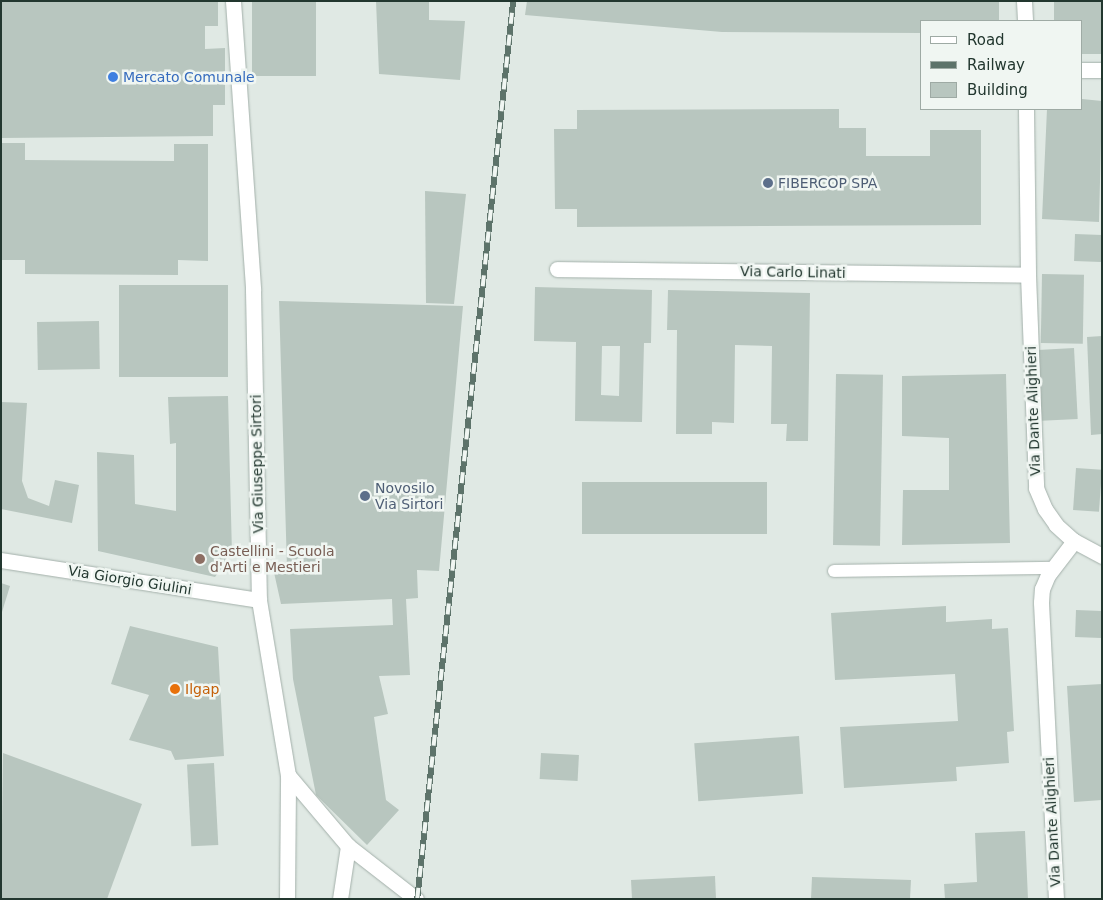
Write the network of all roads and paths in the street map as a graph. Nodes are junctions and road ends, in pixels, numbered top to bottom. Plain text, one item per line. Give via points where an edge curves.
1 (232, 1) edge
2 (1024, 1) edge
3 (1025, 20) edge
4 (1083, 70) edge
5 (1102, 70) edge
6 (1026, 110) edge
7 (558, 269) dead end
8 (1028, 275) junction
9 (1074, 541) junction
10 (1102, 556) edge
11 (1, 560) edge
12 (1053, 568) junction
13 (834, 571) dead end
14 (259, 600) junction
15 (288, 774) junction
16 (348, 846) junction
17 (287, 899) edge
18 (340, 899) edge
19 (416, 899) edge
20 (1056, 899) edge

1 - 14 street, Via Giuseppe Sirtori via 254,290
2 - 3 street
4 - 5 street
6 - 8 street, Via Dante Alighieri
7 - 8 street, Via Carlo Linati
8 - 9 street, Via Dante Alighieri via 1036,488 1045,510
9 - 10 street
9 - 12 street, Via Dante Alighieri
11 - 14 street, Via Giorgio Giulini
12 - 13 lane
12 - 20 street, Via Dante Alighieri via 1042,589 1041,602
14 - 15 street, Via Giuseppe Sirtori
15 - 16 street
15 - 17 street, Via Giuseppe Sirtori
16 - 18 street
16 - 19 street

